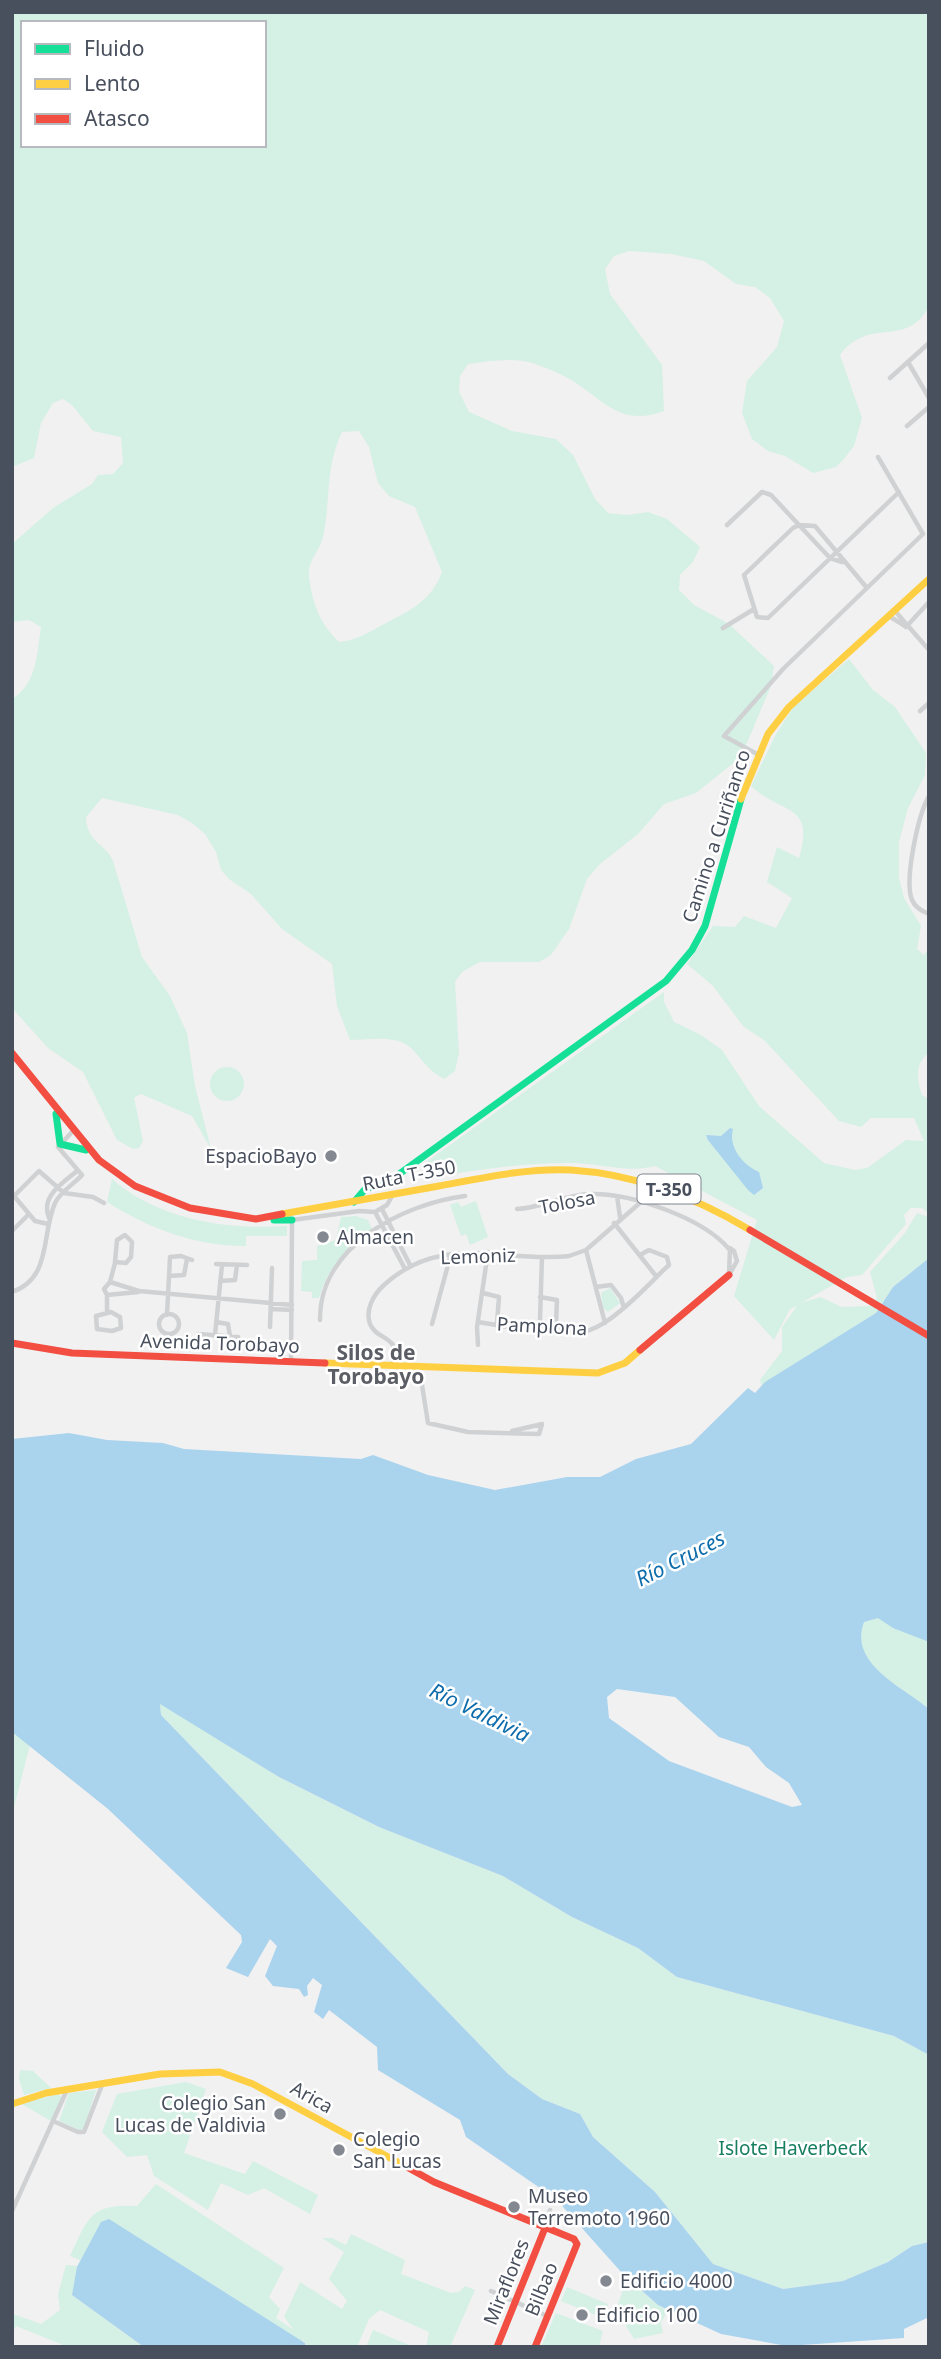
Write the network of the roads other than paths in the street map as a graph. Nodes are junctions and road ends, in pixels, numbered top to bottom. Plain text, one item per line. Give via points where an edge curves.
1 (929, 343) edge
2 (908, 362) junction
3 (890, 378) dead end
4 (929, 398) edge
5 (929, 407) edge
6 (907, 426) dead end
7 (878, 457) dead end
8 (899, 492) junction
9 (727, 525) dead end
10 (799, 526) junction
11 (838, 551) junction
12 (830, 558) junction
13 (842, 562) junction
14 (929, 579) edge
15 (867, 588) junction
16 (929, 603) edge
17 (754, 609) junction
18 (892, 614) junction
19 (906, 626) junction
20 (723, 628) dead end
21 (929, 650) edge
22 (929, 703) edge
23 (920, 711) dead end
24 (757, 754) junction
25 (929, 796) edge
26 (927, 805) edge
27 (929, 914) edge
28 (12, 1053) edge
29 (54, 1107) junction
30 (73, 1131) junction
31 (60, 1144) junction
32 (91, 1152) junction
33 (78, 1171) junction
34 (384, 1185) junction
35 (57, 1188) junction
36 (64, 1193) junction
37 (392, 1196) junction
38 (465, 1196) dead end
39 (617, 1196) junction
40 (354, 1202) junction
41 (641, 1202) junction
42 (104, 1203) dead end
43 (382, 1209) junction
44 (517, 1209) dead end
45 (359, 1211) junction
46 (375, 1212) junction
47 (29, 1214) junction
48 (620, 1218) junction
49 (256, 1219) junction
50 (292, 1220) junction
51 (49, 1221) junction
52 (388, 1222) junction
53 (614, 1223) junction
54 (380, 1227) junction
55 (12, 1231) edge
56 (586, 1250) junction
57 (488, 1252) junction
58 (452, 1254) junction
59 (640, 1255) junction
60 (542, 1256) junction
61 (115, 1262) junction
62 (215, 1264) dead end
63 (222, 1265) junction
64 (237, 1265) junction
65 (247, 1265) dead end
66 (411, 1265) junction
67 (272, 1268) dead end
68 (405, 1269) junction
69 (730, 1275) joint
70 (169, 1276) junction
71 (656, 1276) junction
72 (220, 1281) junction
73 (110, 1282) junction
74 (596, 1287) junction
75 (12, 1292) edge
76 (139, 1292) junction
77 (483, 1293) junction
78 (107, 1295) junction
79 (168, 1295) junction
80 (540, 1297) junction
81 (218, 1300) junction
82 (271, 1307) junction
83 (292, 1308) junction
84 (624, 1308) junction
85 (107, 1313) junction
86 (167, 1315) junction
87 (320, 1320) dead end
88 (216, 1322) junction
89 (478, 1322) junction
90 (497, 1323) junction
91 (605, 1323) junction
92 (432, 1324) dead end
93 (556, 1324) junction
94 (543, 1326) junction
95 (270, 1327) dead end
96 (198, 1334) dead end
97 (215, 1335) junction
98 (230, 1336) junction
99 (929, 1336) edge
100 (238, 1337) dead end
101 (12, 1343) edge
102 (478, 1345) dead end
103 (291, 1362) junction
104 (393, 1365) junction
105 (419, 1366) junction
106 (512, 1431) junction
107 (102, 2085) junction
108 (67, 2090) junction
109 (12, 2104) edge
110 (53, 2121) junction
111 (550, 2210) dead end
112 (12, 2211) edge
113 (545, 2228) junction
114 (577, 2244) joint
115 (491, 2291) dead end
116 (515, 2303) junction
117 (547, 2316) junction
118 (496, 2347) edge
119 (535, 2347) edge

1 - 2 street
2 - 3 street
2 - 4 street
5 - 6 street
7 - 8 street
8 - 11 street
8 - 15 street via 923,534
9 - 10 street via 762,492 771,495
10 - 11 street via 815,526
10 - 12 street
10 - 17 street via 744,575
11 - 12 street
11 - 13 street
12 - 13 street
12 - 17 street via 768,618 757,617
13 - 15 street
14 - 18 main road, Camino a Curiñanco
15 - 24 street via 783,669 724,736
16 - 19 street
17 - 20 street
18 - 19 street
18 - 19 street via 896,623
18 - 24 main road, Camino a Curiñanco via 789,707
19 - 21 street
22 - 23 street
24 - 34 main road, Camino a Curiñanco via 705,926 666,981
25 - 26 street
26 - 27 street via 913,856 911,895 917,907
28 - 29 main road, Ruta T-350 / T-350
29 - 30 main road, Ruta T-350 / T-350
29 - 31 main road
30 - 31 street
30 - 32 main road, Ruta T-350 / T-350
31 - 32 main road
31 - 33 street via 59,1150
32 - 49 main road, Ruta T-350 / T-350 via 125,1180 167,1200
33 - 35 street
33 - 36 street via 82,1175
34 - 37 main road
34 - 40 main road, Camino a Curiñanco via 366,1188
35 - 36 street
35 - 47 street via 39,1171 16,1192 15,1199
35 - 51 street via 47,1205
36 - 42 street
36 - 51 street
37 - 40 main road, Ruta T-350 / T-350
37 - 43 street
37 - 99 main road, Ruta T-350 / T-350 via 528,1171 584,1171 628,1178 712,1207
38 - 52 street via 429,1204
39 - 41 street, Tolosa
39 - 44 street, Tolosa via 581,1195
39 - 48 street
40 - 45 street
40 - 49 main road, Ruta T-350 / T-350
41 - 48 street
41 - 69 street, Tolosa via 714,1234 729,1248
43 - 46 street
43 - 52 street
45 - 46 street
45 - 50 street
46 - 54 street
47 - 51 street via 35,1221
47 - 55 street
48 - 53 street
49 - 50 main road
50 - 83 street
51 - 75 street via 37,1274
52 - 54 street
52 - 66 street
53 - 56 street
53 - 59 street
54 - 68 street
54 - 87 street via 331,1272
56 - 60 street, Lemoniz via 569,1256
56 - 74 street
57 - 58 street, Lemoniz
57 - 60 street, Lemoniz
57 - 77 street
58 - 66 street, Lemoniz
58 - 92 street
59 - 71 street
59 - 71 street via 648,1250 667,1257 669,1265
60 - 80 street
61 - 61 street via 130,1259 129,1237 117,1240
61 - 73 street
62 - 63 street
63 - 64 street
63 - 72 street
64 - 65 street
64 - 72 street via 235,1280
66 - 68 street, Lemoniz
67 - 82 street
68 - 104 street, Lemoniz via 378,1291 369,1312 374,1330 392,1343
69 - 105 main road, Avenida Torobayo via 625,1363 608,1371
70 - 70 street via 184,1275 190,1259 170,1257
70 - 79 street
71 - 84 street, Pamplona
72 - 81 street
73 - 76 street
73 - 78 street via 104,1287
74 - 84 street via 611,1285
74 - 91 street
76 - 78 street
76 - 79 street
77 - 89 street
77 - 90 street via 499,1297
78 - 85 street
79 - 81 street
79 - 86 street
80 - 93 street via 557,1300
80 - 94 street
81 - 82 street
81 - 88 street
82 - 83 street
82 - 95 street
83 - 103 street
84 - 91 street, Pamplona
85 - 85 street via 120,1317 121,1328 97,1329 96,1316
86 - 86 street via 158,1320 159,1329 176,1332 179,1322
88 - 97 street
88 - 98 street via 229,1324
89 - 90 street, Pamplona
89 - 102 street
90 - 94 street, Pamplona
91 - 93 street, Pamplona via 578,1332
93 - 94 street, Pamplona
96 - 97 street
97 - 98 street
98 - 100 street
101 - 103 main road, Avenida Torobayo via 72,1353
103 - 104 main road, Avenida Torobayo
104 - 105 main road, Avenida Torobayo
105 - 106 street via 428,1423 468,1432
106 - 106 street via 540,1434 542,1424 539,1422
107 - 108 main road, Arica
107 - 110 street via 84,2132
107 - 113 main road, Arica via 160,2074 220,2072 434,2182
108 - 109 main road, Arica
108 - 110 street
110 - 112 street
111 - 113 street
113 - 114 main road, Arica
113 - 116 main road, Miraflores
114 - 117 main road, Bilbao
115 - 116 street
116 - 117 street
116 - 118 main road, Miraflores
117 - 119 main road, Bilbao

